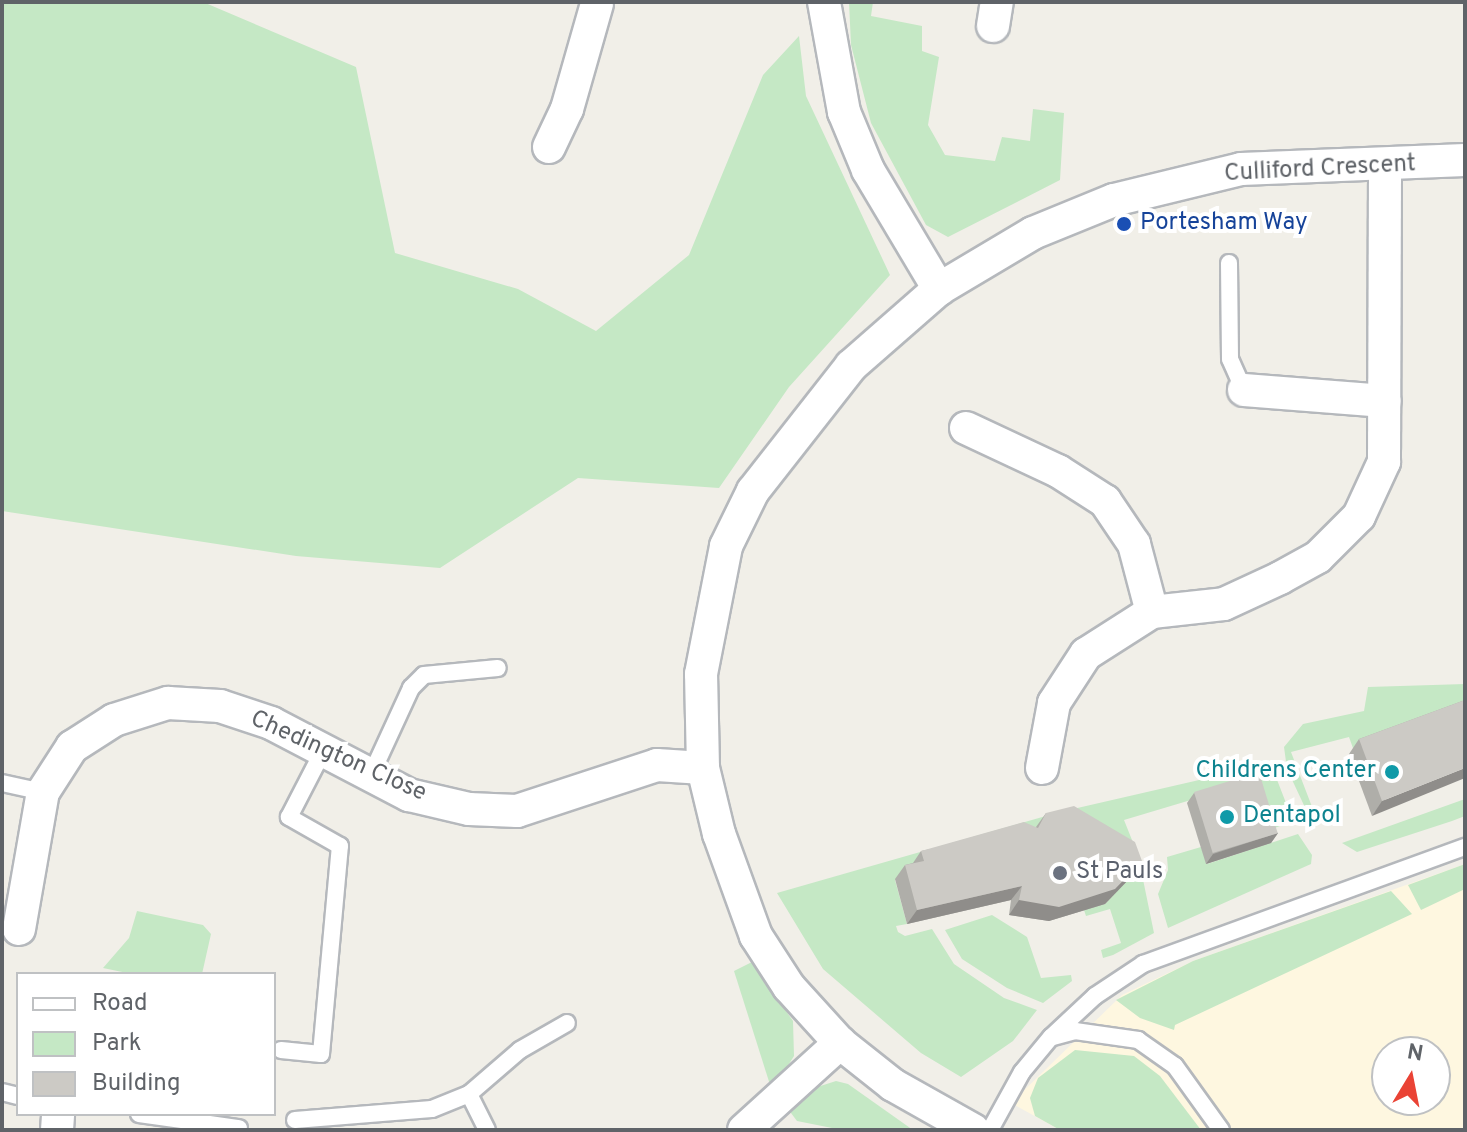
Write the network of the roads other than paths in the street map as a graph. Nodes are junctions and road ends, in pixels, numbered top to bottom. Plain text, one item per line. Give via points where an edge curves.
1 (824, 2) edge
2 (602, 3) edge
3 (549, 147) dead end
4 (1465, 160) edge
5 (1385, 166) junction
6 (1229, 263) dead end
7 (939, 289) junction
8 (1244, 390) joint
9 (1385, 401) junction
10 (966, 428) dead end
11 (1152, 612) junction
12 (498, 668) dead end
13 (323, 751) junction
14 (703, 768) junction
15 (1042, 768) dead end
16 (371, 775) junction
17 (2, 783) edge
18 (43, 792) junction
19 (1465, 847) edge
20 (19, 929) dead end
21 (567, 1023) dead end
22 (1051, 1037) junction
23 (840, 1043) junction
24 (281, 1050) dead end
25 (469, 1094) junction
26 (153, 1116) edge
27 (295, 1120) dead end
28 (239, 1128) dead end
29 (487, 1130) edge
30 (744, 1130) edge
31 (973, 1130) edge
32 (990, 1130) edge
33 (1221, 1130) edge

1 - 7 street via 844,112 868,170
2 - 3 street
4 - 5 street, Culliford Crescent
5 - 7 street, Culliford Crescent via 1241,169 1114,200 1033,233
5 - 9 street
6 - 8 lane via 1230,359
7 - 14 street, Culliford Crescent via 851,366 804,421 746,504 726,546 703,659
8 - 9 street
9 - 11 street via 1384,462 1359,516 1318,557 1224,604
10 - 11 street via 1058,471 1105,501 1134,544
11 - 15 street via 1086,654 1054,703
12 - 16 lane via 424,675 411,688
13 - 16 street, Chedington Close
13 - 18 street, Chedington Close via 271,723 220,706 168,703 114,720 72,747
13 - 24 lane via 289,817 340,846 321,1054
14 - 16 street, Chedington Close via 657,765 517,811 469,809 409,795
14 - 23 street, Culliford Crescent via 719,834 756,936 789,987
17 - 18 lane
18 - 20 street, Chedington Close
19 - 22 lane via 1174,949 1105,989
21 - 25 lane via 520,1050
22 - 32 lane via 1022,1072
22 - 33 lane via 1075,1031 1138,1040 1175,1066
23 - 30 street
23 - 31 street, Culliford Crescent via 893,1085
25 - 27 lane via 432,1109
25 - 29 lane
26 - 28 lane

